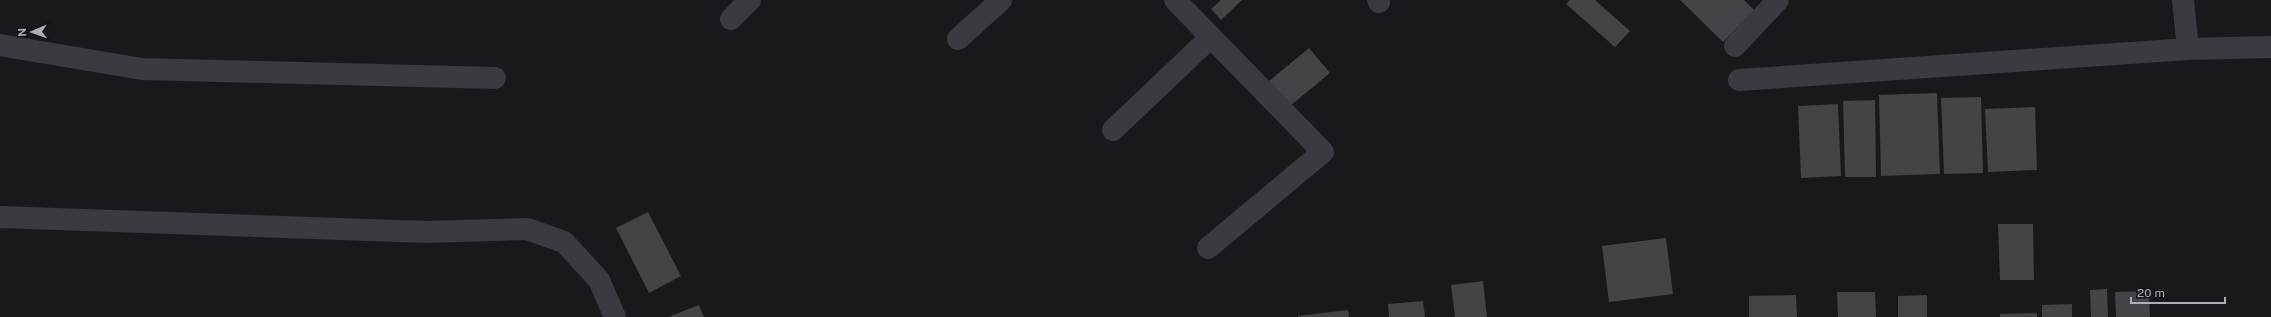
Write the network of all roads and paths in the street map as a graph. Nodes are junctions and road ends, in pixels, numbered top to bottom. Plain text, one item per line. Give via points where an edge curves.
1 (750, 0) edge
2 (1001, 0) edge
3 (1175, 0) edge
4 (1778, 0) edge
5 (2183, 0) edge
6 (731, 19) dead end
7 (1211, 37) junction
8 (958, 39) dead end
9 (0, 45) edge
10 (1735, 46) dead end
11 (2271, 47) edge
12 (2188, 49) junction
13 (495, 78) dead end
14 (1739, 80) dead end
15 (1113, 130) dead end
16 (0, 217) edge
17 (1208, 248) dead end
18 (615, 317) edge

1 - 6 street
2 - 8 street
3 - 7 street
4 - 10 street
5 - 12 street
7 - 15 street
7 - 17 street via 1323,152
9 - 13 street via 142,69
11 - 12 street
12 - 14 street
16 - 18 street via 427,232 527,229 564,242 599,280

